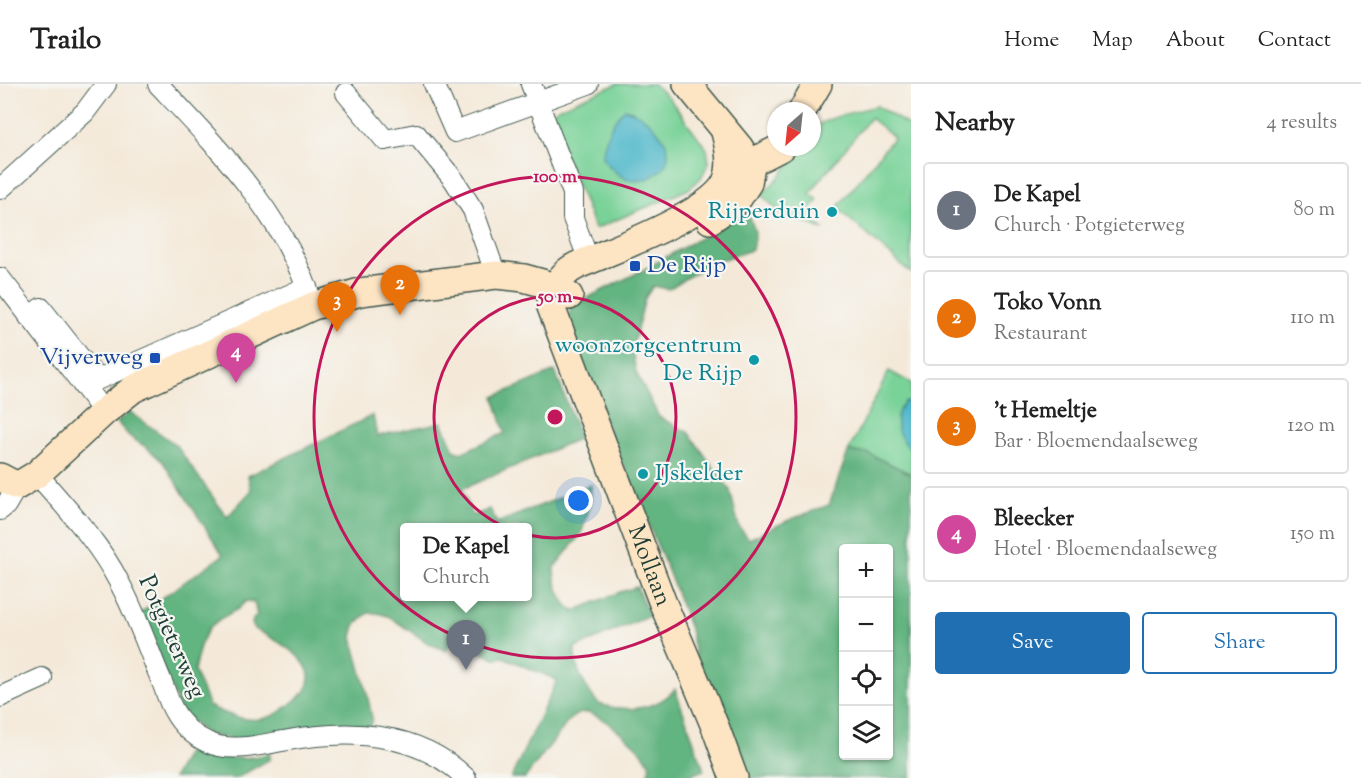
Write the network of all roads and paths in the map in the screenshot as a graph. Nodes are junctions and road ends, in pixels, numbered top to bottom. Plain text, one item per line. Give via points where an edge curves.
1 (106, 84) edge
2 (158, 84) edge
3 (434, 84) edge
4 (588, 84) edge
5 (687, 84) edge
6 (818, 84) edge
7 (534, 92) edge
8 (346, 93) dead end
9 (807, 102) edge
10 (767, 155) edge
11 (739, 169) junction
12 (0, 189) edge
13 (589, 261) junction
14 (496, 275) junction
15 (0, 278) edge
16 (562, 293) junction
17 (310, 296) junction
18 (90, 382) junction
19 (104, 412) junction
20 (18, 479) edge
21 (0, 510) edge
22 (42, 678) dead end
23 (0, 697) edge
24 (466, 778) edge
25 (734, 778) edge

1 - 12 street via 86,112
2 - 17 street via 228,160 262,204 290,248
3 - 7 street via 455,132
4 - 7 street
5 - 11 street via 725,132 730,158
6 - 9 street
7 - 13 street via 573,193 573,218
8 - 14 street via 385,140 416,134 473,210
10 - 11 street
11 - 13 street via 711,200
11 - 16 street via 749,177 744,190 719,215 586,280 573,292
13 - 16 street via 570,269
14 - 16 street via 524,278
14 - 17 street
15 - 18 street via 29,317 41,308
16 - 25 street, Mollaan via 551,307 662,601
17 - 18 street
17 - 19 street via 133,389
18 - 19 street
19 - 20 street
20 - 21 street
20 - 24 street, Potgieterweg via 86,529 119,581 174,711 190,732 207,743 225,747 318,734 378,735 422,748
22 - 23 street

